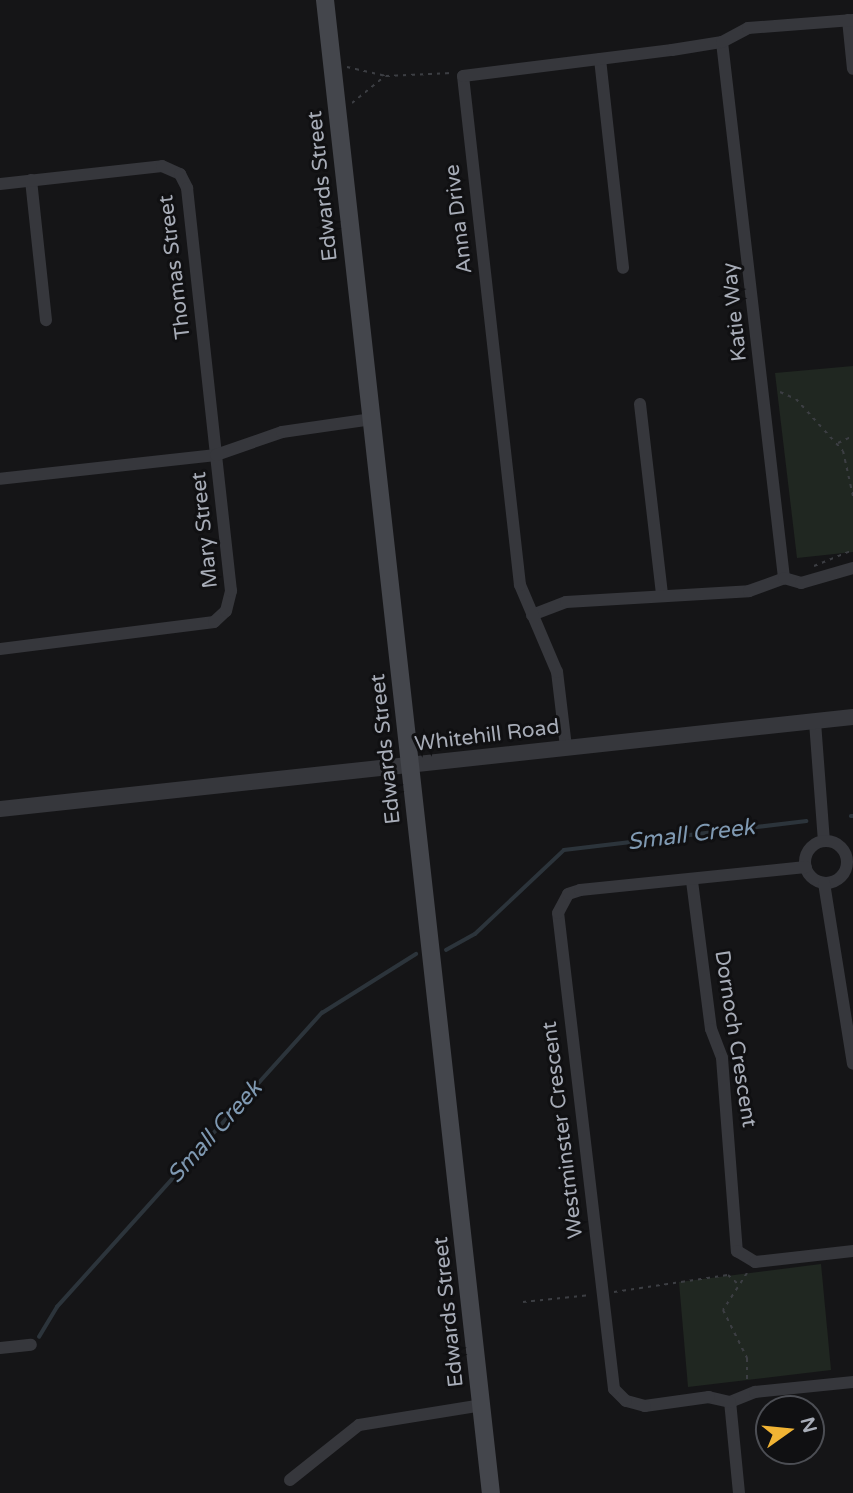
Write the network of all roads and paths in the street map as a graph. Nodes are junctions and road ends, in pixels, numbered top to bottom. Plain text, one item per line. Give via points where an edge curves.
1 (325, 0) edge
2 (850, 20) edge
3 (722, 42) junction
4 (600, 59) junction
5 (332, 62) junction
6 (853, 69) edge
7 (386, 76) junction
8 (463, 76) junction
9 (337, 109) junction
10 (31, 180) junction
11 (0, 184) edge
12 (623, 268) dead end
13 (46, 320) dead end
14 (780, 392) dead end
15 (640, 404) dead end
16 (372, 419) junction
17 (853, 436) edge
18 (837, 444) junction
19 (216, 455) junction
20 (0, 479) edge
21 (853, 496) edge
22 (853, 550) edge
23 (853, 568) edge
24 (784, 578) junction
25 (816, 580) junction
26 (663, 594) junction
27 (532, 615) junction
28 (0, 649) edge
29 (853, 718) edge
30 (815, 722) junction
31 (566, 747) junction
32 (411, 766) junction
33 (0, 809) edge
34 (824, 841) junction
35 (850, 859) edge
36 (806, 867) junction
37 (692, 881) junction
38 (824, 883) junction
39 (853, 1064) edge
40 (853, 1251) edge
41 (747, 1272) dead end
42 (738, 1284) junction
43 (672, 1285) dead end
44 (31, 1345) dead end
45 (0, 1348) edge
46 (853, 1382) edge
47 (747, 1388) dead end
48 (730, 1402) junction
49 (482, 1405) junction
50 (290, 1480) dead end
51 (491, 1493) edge
52 (739, 1493) edge

1 - 5 main road, Edwards Street
2 - 3 street via 748,28
2 - 6 street
3 - 4 street
3 - 24 street, Katie Way
4 - 8 street
4 - 12 street
5 - 7 path
5 - 9 main road, Edwards Street
7 - 8 path via 441,70
7 - 9 path
8 - 27 street, Anna Drive via 520,585
9 - 16 main road, Edwards Street
10 - 11 street, Thomas Street
10 - 13 street
10 - 19 street, Thomas Street via 162,166 184,179
14 - 18 path via 796,399
15 - 26 street
16 - 19 street, Mary Street via 282,432
16 - 32 main road, Edwards Street
17 - 18 path
18 - 21 path
19 - 20 street
19 - 28 street, Mary Street via 231,591 221,618
22 - 25 path via 817,561
23 - 25 street
24 - 25 street
24 - 26 street via 749,591
26 - 27 street via 566,602
27 - 31 street, Anna Drive via 557,672
29 - 30 street, Whitehill Road
30 - 31 street, Whitehill Road
30 - 34 street
31 - 32 street, Whitehill Road
32 - 33 street, Whitehill Road
32 - 49 main road, Edwards Street
34 - 35 street via 840,847
34 - 36 street via 807,853
35 - 38 street via 841,876
36 - 37 street, Westminster Crescent
36 - 38 street
37 - 40 street, Dornoch Crescent via 711,1029 722,1058 737,1251 755,1262
37 - 48 street, Westminster Crescent via 580,890 561,903 559,929 614,1389 626,1401 645,1406 709,1397
38 - 39 street
41 - 42 path
42 - 43 path via 728,1275
42 - 47 path via 723,1310 747,1358
44 - 45 street
46 - 48 street via 755,1392
48 - 52 street
49 - 50 street via 359,1425
49 - 51 main road, Edwards Street

